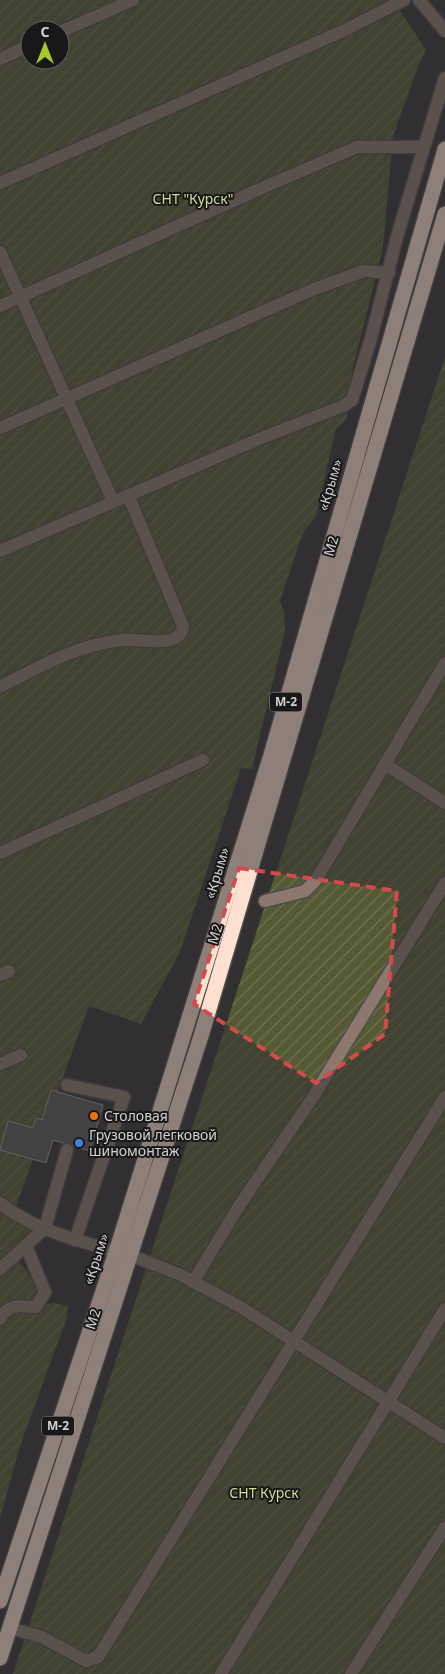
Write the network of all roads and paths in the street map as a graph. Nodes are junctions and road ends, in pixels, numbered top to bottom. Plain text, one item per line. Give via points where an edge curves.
1 (133, 0) edge
2 (404, 0) edge
3 (419, 0) edge
4 (70, 28) edge
5 (445, 31) edge
6 (20, 50) edge
7 (0, 59) edge
8 (445, 78) edge
9 (424, 147) junction
10 (445, 149) edge
11 (0, 183) edge
12 (445, 214) edge
13 (0, 252) edge
14 (389, 273) junction
15 (22, 296) junction
16 (0, 306) edge
17 (66, 398) junction
18 (0, 428) edge
19 (128, 495) junction
20 (113, 501) junction
21 (0, 551) edge
22 (445, 663) edge
23 (0, 687) edge
24 (203, 760) dead end
25 (385, 764) junction
26 (445, 804) edge
27 (0, 853) edge
28 (445, 883) edge
29 (264, 901) dead end
30 (20, 1055) dead end
31 (0, 1064) edge
32 (67, 1085) dead end
33 (445, 1097) edge
34 (67, 1150) dead end
35 (0, 1203) edge
36 (6, 1215) edge
37 (44, 1228) junction
38 (75, 1240) junction
39 (26, 1246) junction
40 (123, 1254) junction
41 (0, 1269) edge
42 (193, 1282) junction
43 (445, 1310) edge
44 (0, 1319) edge
45 (293, 1341) junction
46 (389, 1401) junction
47 (445, 1438) edge
48 (445, 1527) edge
49 (0, 1601) edge
50 (10, 1628) junction
51 (0, 1658) edge
52 (221, 1674) edge
53 (351, 1674) edge

1 - 4 street
2 - 11 street via 345,30
3 - 5 street
6 - 7 street
8 - 9 street
9 - 14 street
9 - 15 street via 357,148
10 - 40 highway, «Крым» / М-2
12 - 40 highway, М2 via 201,1036
13 - 15 street
14 - 17 street via 364,271 314,289
14 - 19 street via 352,400
15 - 16 street
15 - 17 street
17 - 18 street
17 - 20 street
19 - 20 street
19 - 23 street via 183,626 182,633 170,640 128,639 72,651
20 - 21 street
22 - 25 street
24 - 27 street
25 - 26 street
25 - 29 street via 316,880 305,891
28 - 42 street via 319,1089 239,1206
30 - 31 street
32 - 38 street via 124,1097
33 - 45 street
34 - 37 street
35 - 36 street
36 - 37 street
37 - 38 street
37 - 39 street
38 - 40 street
39 - 41 street
39 - 44 street via 44,1292 36,1307 12,1306 3,1312
40 - 42 street
40 - 49 highway, «Крым» / М-2
40 - 50 highway, М2
42 - 45 street via 242,1308
43 - 46 street
45 - 46 street
45 - 50 street via 98,1657 86,1661 42,1638
46 - 47 street
46 - 52 street
48 - 53 street
50 - 51 highway, М2

